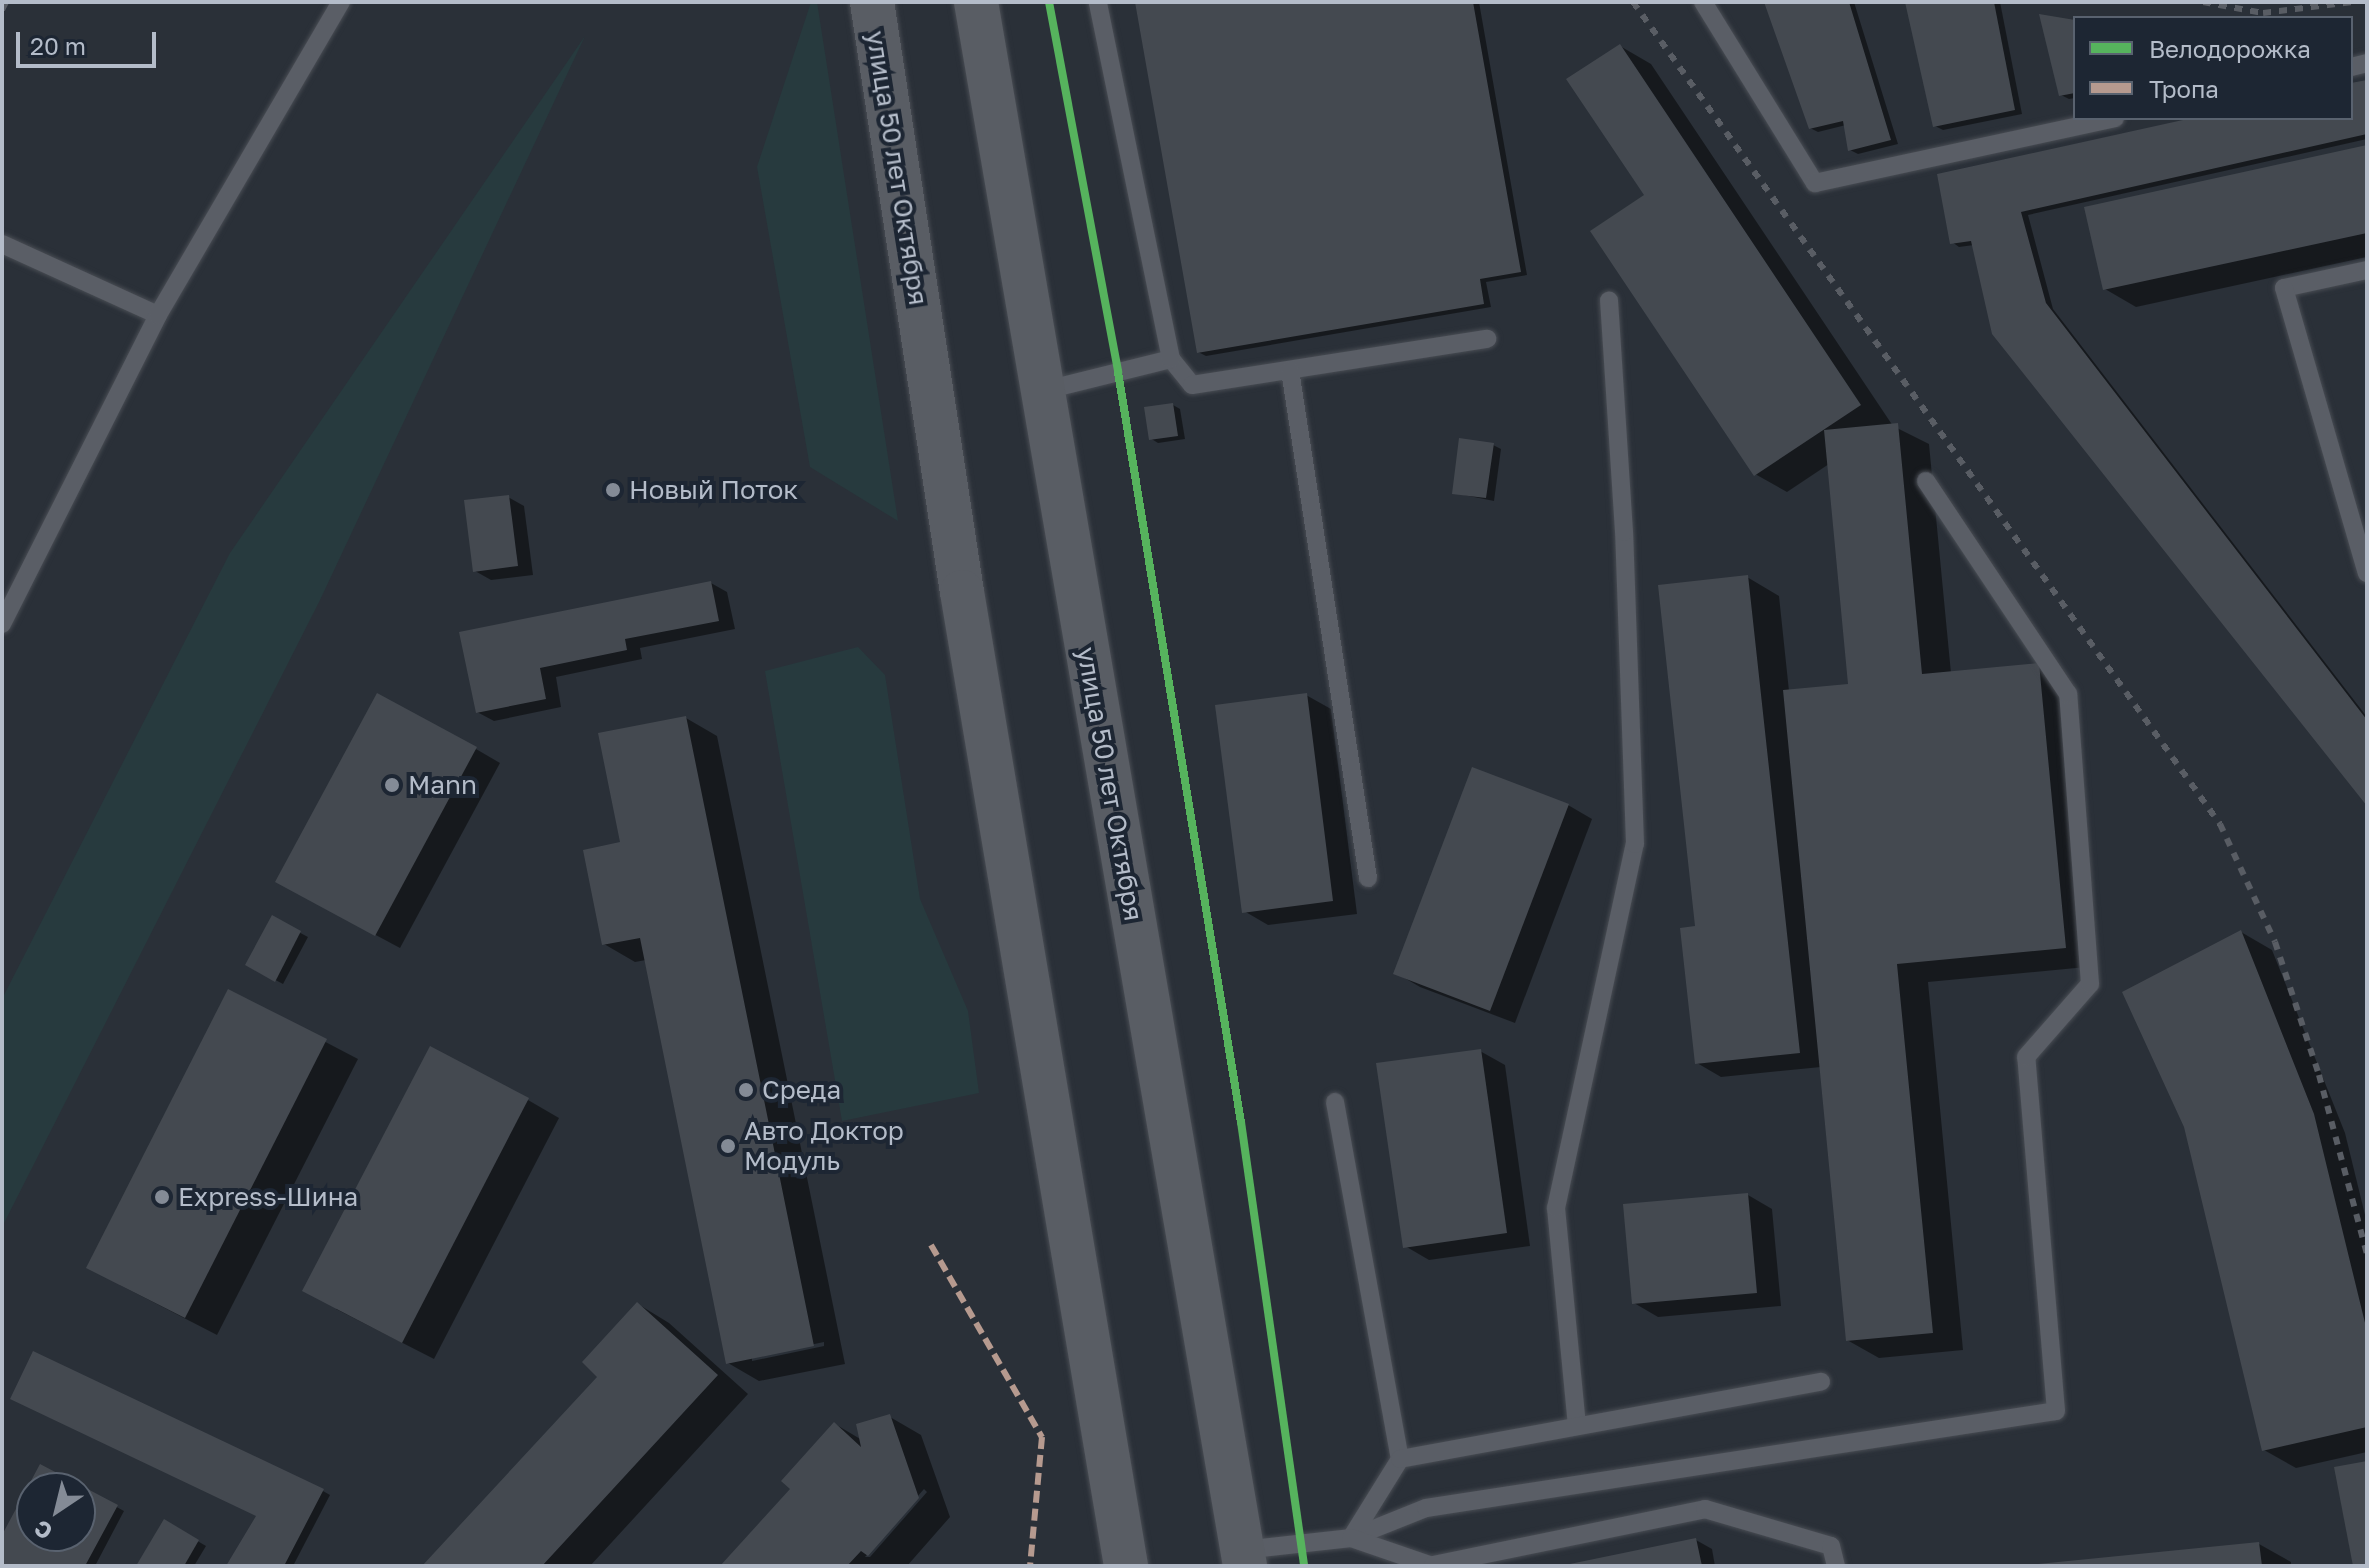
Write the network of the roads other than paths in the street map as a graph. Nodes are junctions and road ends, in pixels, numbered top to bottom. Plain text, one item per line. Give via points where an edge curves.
1 (341, 2) edge
2 (1098, 2) edge
3 (1703, 2) edge
4 (878, 6) edge
5 (971, 12) edge
6 (2106, 120) edge
7 (2, 244) edge
8 (2367, 270) edge
9 (1609, 300) dead end
10 (158, 315) junction
11 (1487, 339) dead end
12 (1171, 359) junction
13 (1290, 370) junction
14 (1042, 391) junction
15 (1926, 481) dead end
16 (2367, 573) edge
17 (2, 624) edge
18 (1368, 878) dead end
19 (1335, 1102) dead end
20 (1821, 1382) dead end
21 (1577, 1426) junction
22 (1400, 1459) junction
23 (1351, 1538) junction
24 (1244, 1558) edge
25 (1433, 1565) edge
26 (1126, 1566) edge
27 (1836, 1566) edge

1 - 10 lane
2 - 12 lane
3 - 6 lane via 1815,183
4 - 26 main road, улица 50 лет Октября via 962,592
5 - 14 main road, улица 50 лет Октября
7 - 10 lane
8 - 16 lane via 2284,288
9 - 21 lane via 1635,844 1556,1208
10 - 17 lane
11 - 13 lane
12 - 13 lane via 1192,385
12 - 14 lane
13 - 18 lane
14 - 24 main road, улица 50 лет Октября
15 - 23 lane via 2068,694 2090,984 2026,1057 2056,1411 1426,1508
19 - 22 lane
20 - 21 lane
21 - 22 lane
22 - 23 lane
23 - 24 lane
23 - 25 lane
25 - 27 lane via 1705,1509 1831,1546

